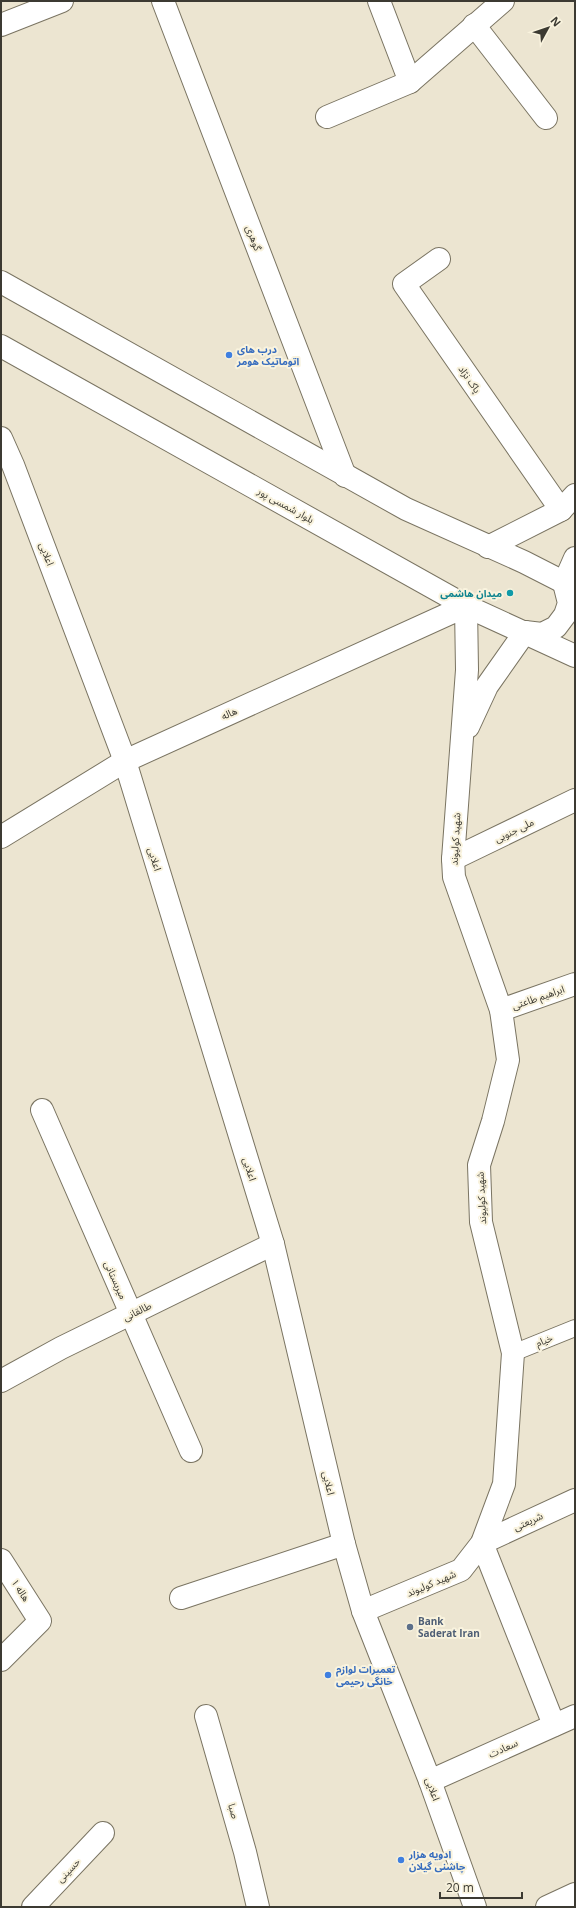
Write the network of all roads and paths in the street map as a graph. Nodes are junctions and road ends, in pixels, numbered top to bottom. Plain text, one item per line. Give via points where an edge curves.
1 (62, 1) edge
2 (163, 1) edge
3 (379, 1) edge
4 (503, 1) edge
5 (1, 25) edge
6 (474, 25) junction
7 (410, 82) junction
8 (327, 117) dead end
9 (546, 118) dead end
10 (439, 258) dead end
11 (1, 282) edge
12 (1, 346) edge
13 (1, 438) edge
14 (7, 468) edge
15 (345, 476) junction
16 (568, 502) edge
17 (488, 547) junction
18 (575, 558) edge
19 (570, 585) edge
20 (466, 606) junction
21 (525, 632) junction
22 (575, 656) edge
23 (462, 741) junction
24 (125, 761) junction
25 (575, 800) edge
26 (1, 837) edge
27 (453, 859) junction
28 (575, 984) edge
29 (501, 1010) junction
30 (42, 1110) dead end
31 (274, 1244) junction
32 (131, 1314) junction
33 (575, 1328) edge
34 (513, 1353) junction
35 (1, 1381) edge
36 (191, 1450) dead end
37 (575, 1500) edge
38 (482, 1543) junction
39 (344, 1544) junction
40 (1, 1560) edge
41 (181, 1598) dead end
42 (363, 1611) junction
43 (1, 1660) edge
44 (206, 1716) dead end
45 (575, 1716) edge
46 (554, 1725) junction
47 (430, 1781) junction
48 (103, 1833) dead end
49 (575, 1894) edge
50 (33, 1907) edge
51 (258, 1907) edge
52 (475, 1907) edge
53 (547, 1907) edge

1 - 5 street
2 - 15 street, گوهری
3 - 7 street
4 - 6 street
6 - 7 street
6 - 9 street
7 - 8 street
10 - 16 street, پاک نژاد via 404,284
11 - 15 street
12 - 20 street, بلوار شمسی پور
13 - 14 street, اعلایی
14 - 24 street, اعلایی
15 - 17 street via 406,509
16 - 17 street
17 - 19 street
18 - 19 street
19 - 21 street via 565,616 556,627 542,634
20 - 21 street, بلوار شمسی پور
20 - 23 street, شهید کولیوند via 467,670
20 - 24 street, هاله
21 - 22 street, بلوار شمسی پور
21 - 23 street, شهید کولیوند via 486,686
23 - 27 street, شهید کولیوند
24 - 26 street, هاله
24 - 31 street, اعلایی
25 - 27 street, ملی جنوبی
27 - 29 street, شهید کولیوند via 454,877
28 - 29 street, ابراهیم طاعتی
29 - 34 street, شهید کولیوند via 508,1060 494,1121 479,1165 481,1222
30 - 32 street, میربستانی
31 - 32 street, طالقانی
31 - 39 street, اعلایی
32 - 35 street, طالقانی
32 - 36 street, میربستانی
33 - 34 lane, خیام
34 - 38 street, شهید کولیوند via 504,1484
37 - 38 street, شریعتی
38 - 42 street, شهید کولیوند via 461,1570
38 - 46 street
39 - 41 street
39 - 42 street, اعلایی
40 - 43 street, هاله ۱ via 40,1621
42 - 47 street, اعلایی
44 - 51 street, صبا
45 - 46 street, سعادت
46 - 47 street, سعادت
47 - 52 street, اعلایی
48 - 50 street, حسینی
49 - 53 street

